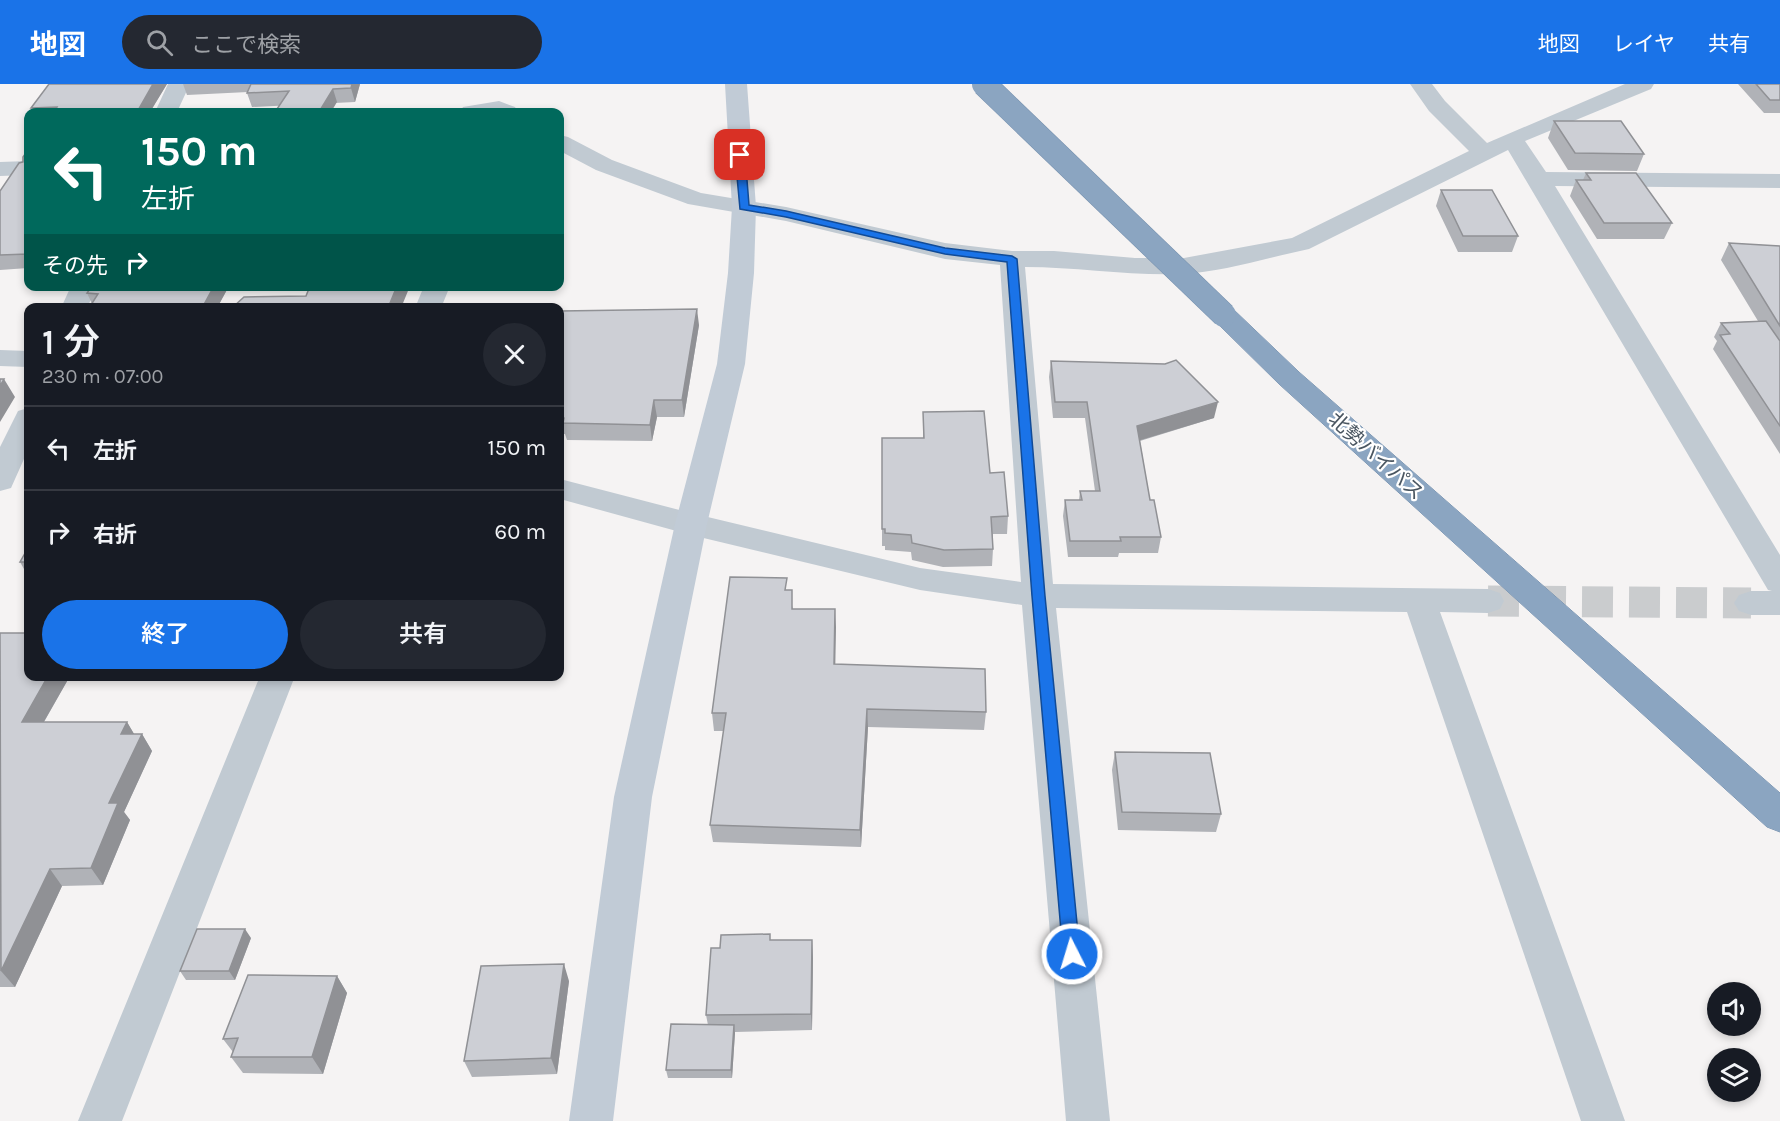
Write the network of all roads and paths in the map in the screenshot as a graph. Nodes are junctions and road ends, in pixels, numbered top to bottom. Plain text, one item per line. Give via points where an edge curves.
1 (178, 84) edge
2 (736, 84) edge
3 (984, 84) edge
4 (1421, 84) edge
5 (1643, 84) edge
6 (168, 108) edge
7 (1512, 139) junction
8 (564, 144) edge
9 (1484, 153) junction
10 (24, 168) edge
11 (0, 169) edge
12 (1538, 179) junction
13 (1780, 181) edge
14 (744, 207) junction
15 (1012, 259) junction
16 (0, 358) edge
17 (24, 359) edge
18 (24, 426) edge
19 (0, 480) edge
20 (564, 490) edge
21 (691, 524) junction
22 (1780, 582) edge
23 (1038, 596) junction
24 (1419, 600) junction
25 (1488, 601) tunnel mouth
26 (276, 681) edge
27 (1780, 816) edge
28 (100, 1121) edge
29 (591, 1121) edge
30 (1088, 1121) edge
31 (1603, 1121) edge

1 - 6 street
2 - 14 street
3 - 27 highway, 北勢バイパス, bridge via 1298,386
4 - 9 street via 1437,106
5 - 7 street
7 - 9 street
7 - 12 street
8 - 14 street via 657,186 696,199
9 - 15 street via 1300,244 1184,266
10 - 11 street
12 - 13 street
12 - 22 street
14 - 15 street via 945,251
14 - 21 street via 731,364
15 - 23 street
16 - 17 street
18 - 19 street
20 - 21 street
21 - 23 street via 920,579
21 - 29 street via 633,797
23 - 24 street
23 - 30 street
24 - 25 street
24 - 31 street
26 - 28 street

